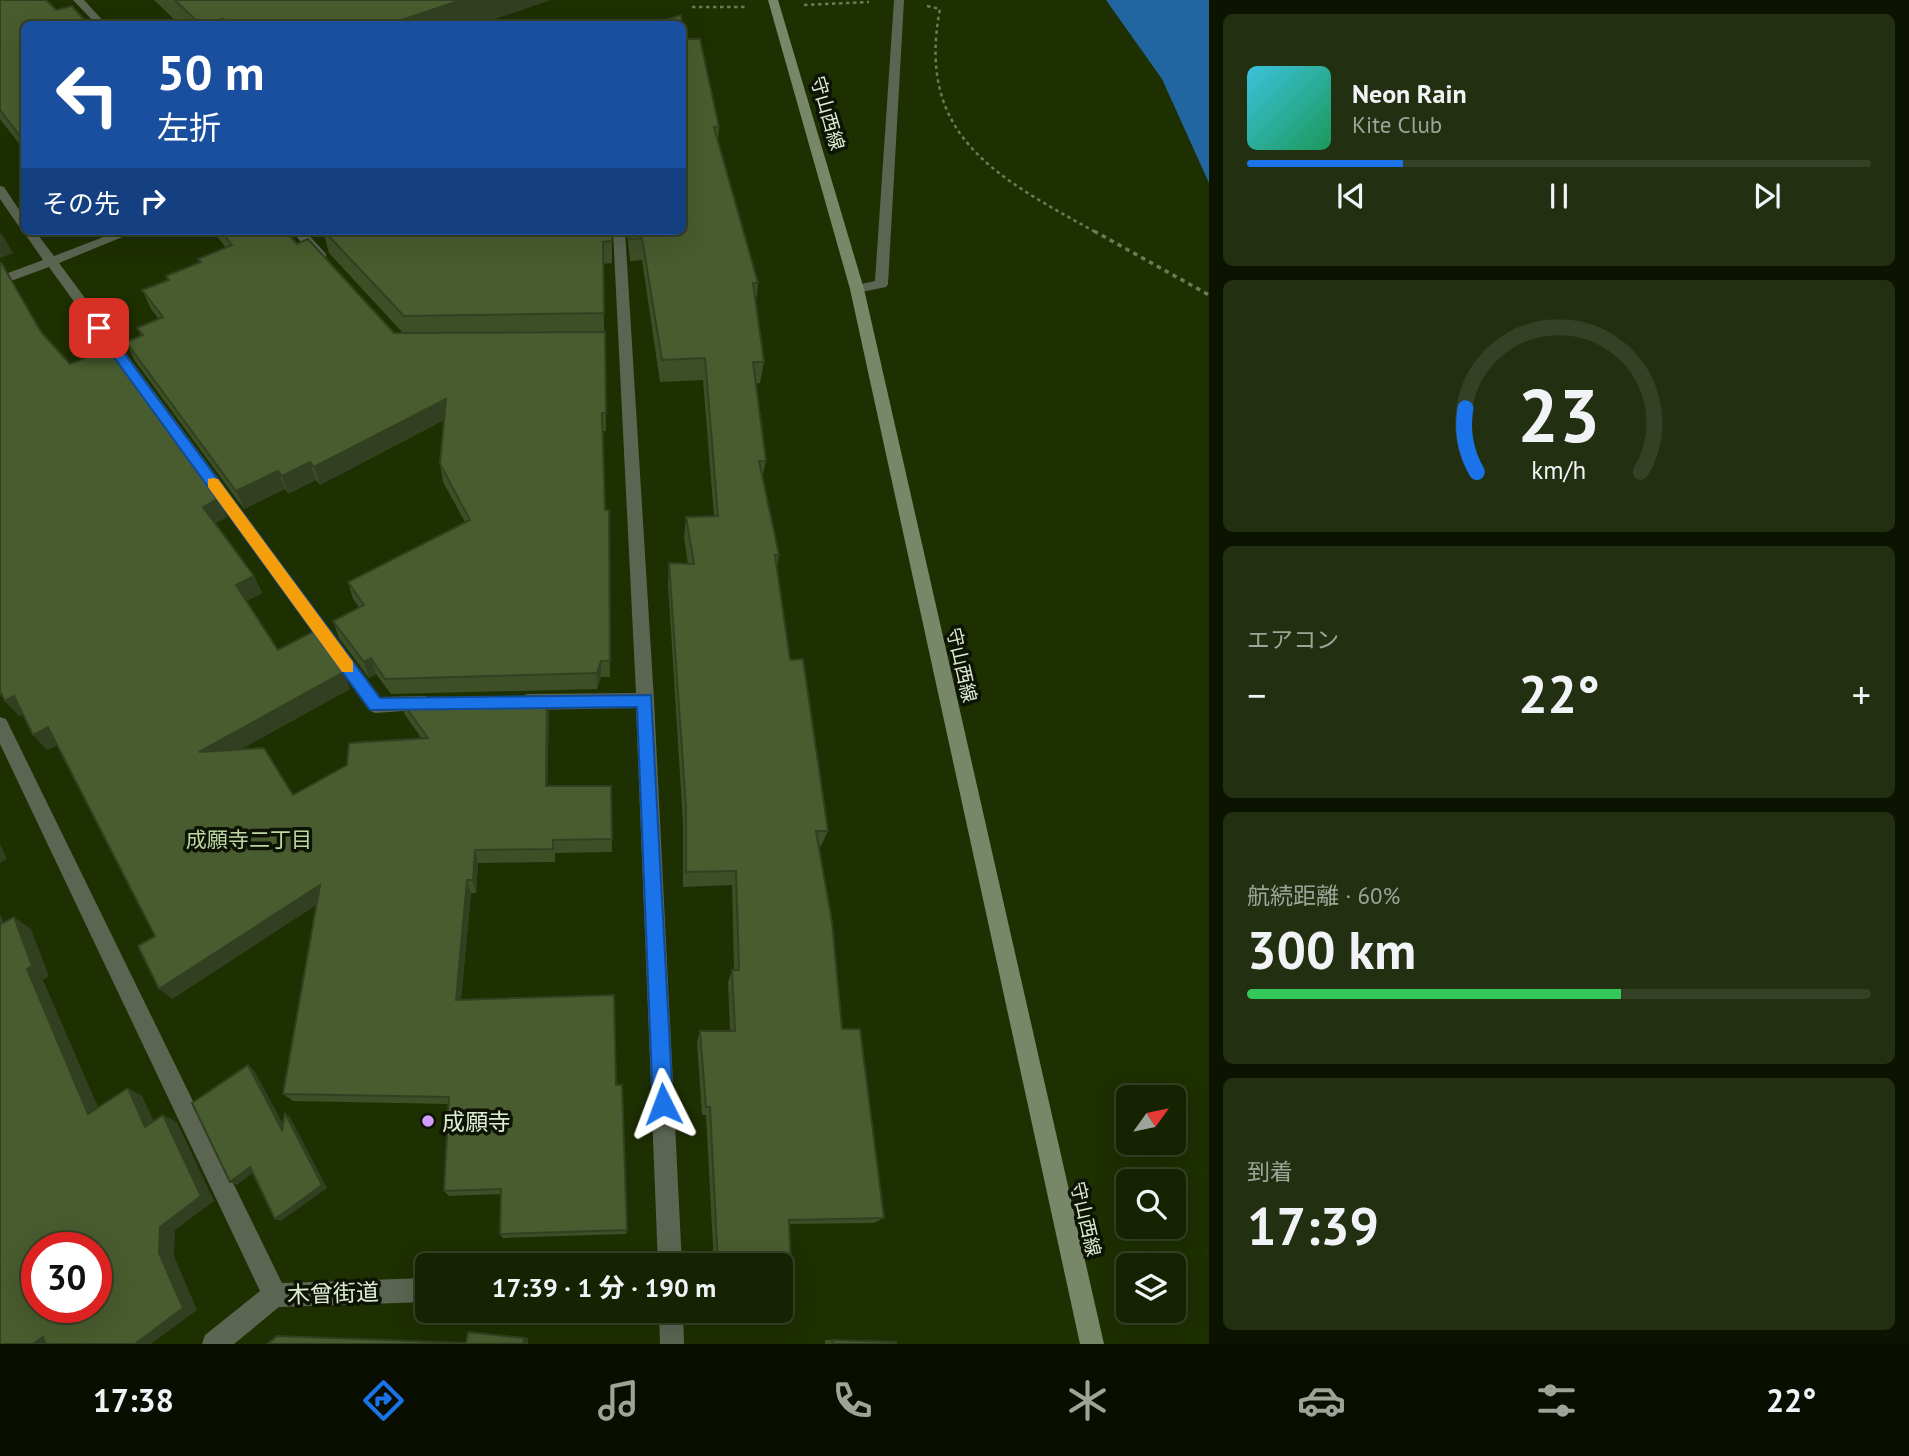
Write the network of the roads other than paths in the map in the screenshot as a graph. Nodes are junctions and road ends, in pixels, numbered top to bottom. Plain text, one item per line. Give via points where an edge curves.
1 (78, 0) edge
2 (899, 0) edge
3 (774, 3) edge
4 (98, 21) edge
5 (0, 190) edge
6 (21, 221) edge
7 (32, 235) edge
8 (121, 235) edge
9 (302, 235) edge
10 (619, 235) edge
11 (51, 262) junction
12 (333, 270) edge
13 (0, 281) edge
14 (856, 289) junction
15 (645, 700) junction
16 (510, 703) edge
17 (443, 704) edge
18 (0, 725) edge
19 (669, 1253) edge
20 (415, 1290) edge
21 (275, 1295) junction
22 (671, 1323) edge
23 (214, 1344) edge
24 (672, 1344) edge
25 (1092, 1344) edge

1 - 4 street
2 - 14 street via 881,284
3 - 14 main road, 守山西線
5 - 6 street
7 - 11 street
8 - 11 street
9 - 12 street
10 - 15 street via 618,343
11 - 13 street
11 - 17 street via 375,705
14 - 25 main road, 守山西線
15 - 16 street
15 - 19 street
18 - 21 street
20 - 21 street, 木曾街道
21 - 23 street, 木曾街道
22 - 24 street

